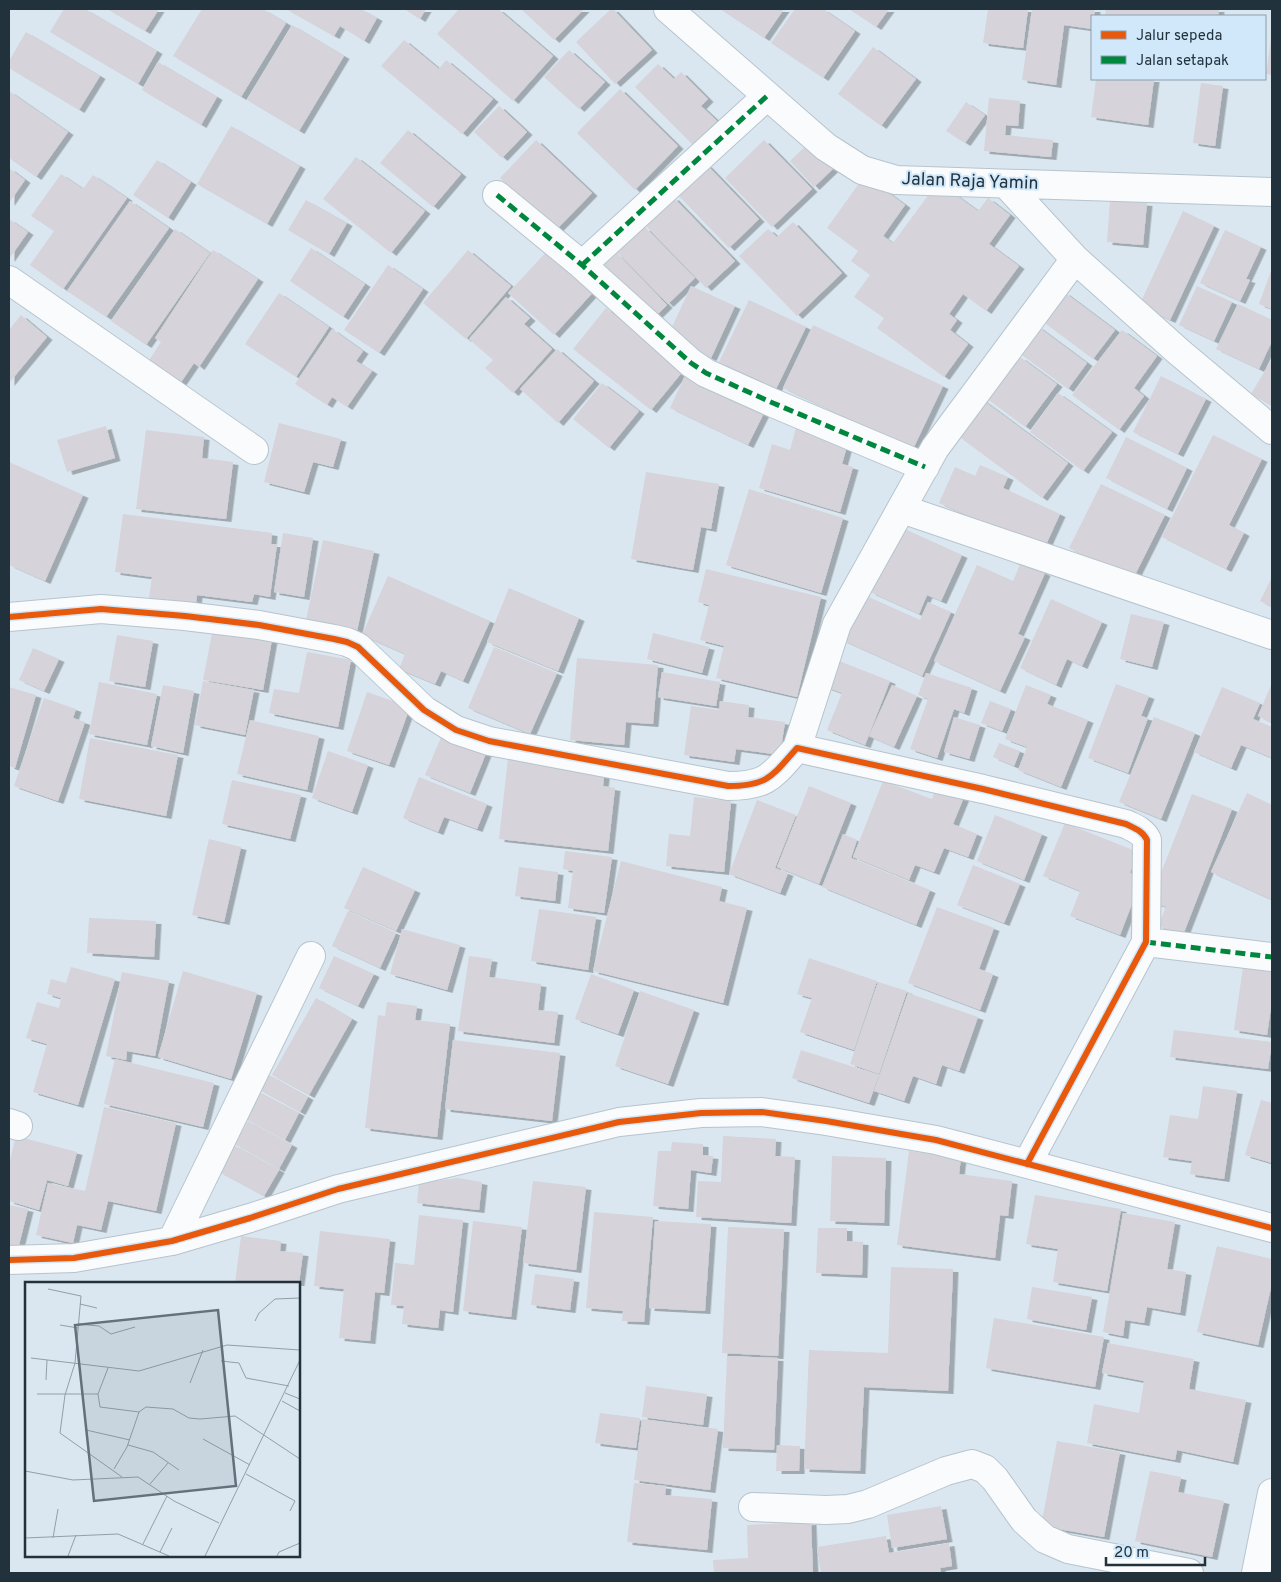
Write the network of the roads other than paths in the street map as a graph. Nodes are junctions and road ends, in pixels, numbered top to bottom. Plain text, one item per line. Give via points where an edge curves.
1 (668, 9) edge
2 (767, 96) junction
3 (1006, 184) junction
4 (1272, 192) edge
5 (497, 195) dead end
6 (1075, 259) junction
7 (582, 265) junction
8 (9, 280) edge
9 (1272, 430) edge
10 (254, 450) dead end
11 (925, 466) junction
12 (902, 509) junction
13 (9, 617) edge
14 (1272, 635) edge
15 (797, 748) junction
16 (1146, 942) junction
17 (311, 956) dead end
18 (1272, 957) edge
19 (1028, 1164) junction
20 (1272, 1228) edge
21 (172, 1241) junction
22 (9, 1260) edge
23 (1272, 1493) edge
24 (753, 1507) dead end
25 (1267, 1547) edge
26 (1188, 1573) edge
27 (1256, 1573) edge

1 - 2 street, Jalan Raja Yamin
2 - 3 street, Jalan Raja Yamin via 826,147 862,170 896,180
2 - 7 street
3 - 4 street, Jalan Raja Yamin
3 - 6 street
5 - 7 street
6 - 9 street
6 - 11 street
7 - 11 street via 706,373
8 - 10 street
11 - 12 street
12 - 14 street
12 - 15 street via 837,624
13 - 15 street via 101,609 250,624 340,641 358,648 424,710 456,730 489,742 728,786 744,786 773,776
15 - 16 street via 993,791 1126,824 1139,831 1147,840
16 - 18 street
16 - 19 street
17 - 21 street
19 - 20 street
19 - 21 street via 936,1140 826,1121 762,1112 701,1113 619,1122 338,1188
21 - 22 street via 74,1258
23 - 25 street
24 - 26 street via 848,1509 868,1504 946,1470 972,1464 986,1469 1024,1520 1045,1539 1068,1549
25 - 27 street

